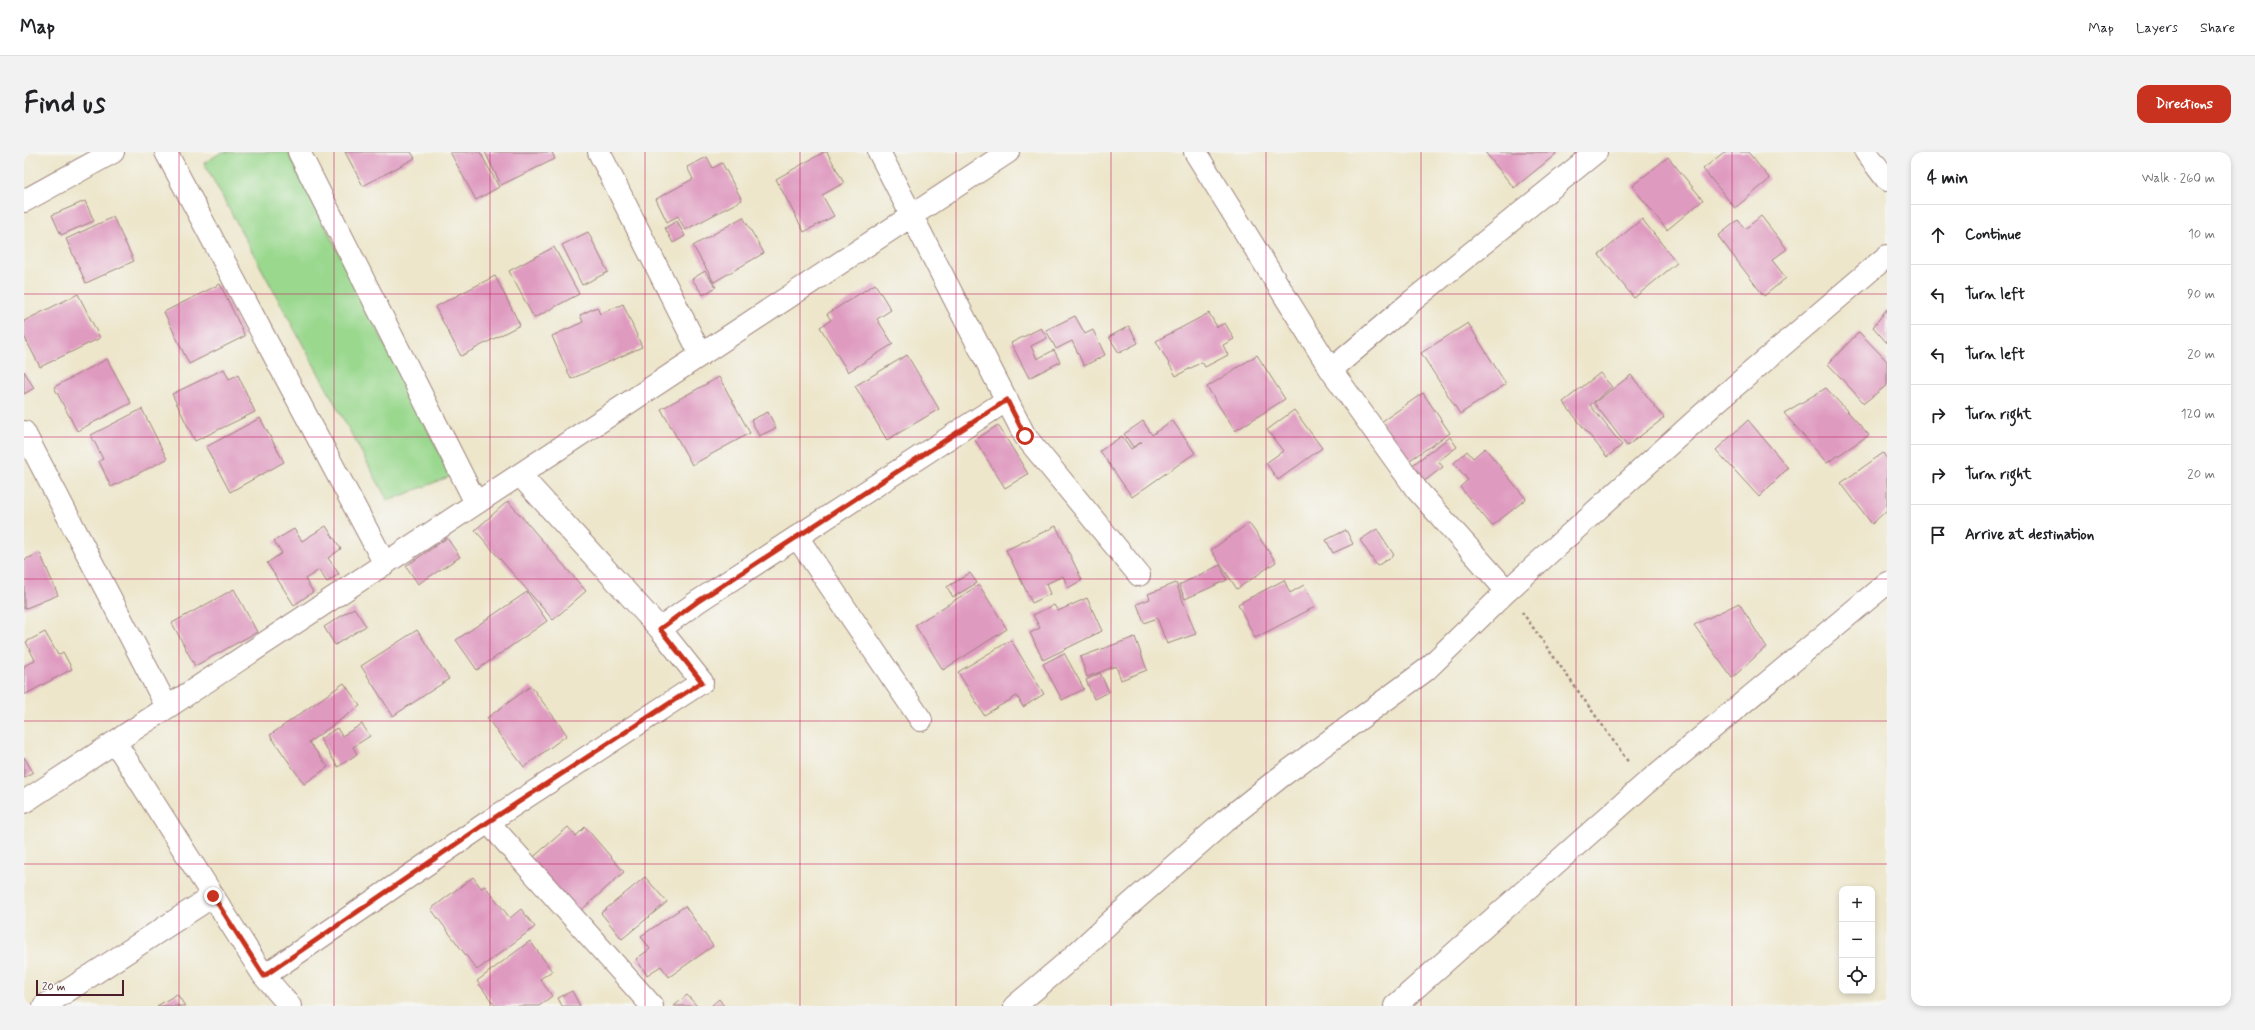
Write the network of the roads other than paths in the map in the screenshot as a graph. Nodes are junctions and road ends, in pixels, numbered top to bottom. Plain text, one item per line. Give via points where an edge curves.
1 (113, 152) edge
2 (166, 152) edge
3 (299, 152) edge
4 (599, 152) edge
5 (879, 152) edge
6 (1008, 152) edge
7 (1195, 152) edge
8 (1596, 152) edge
9 (1866, 152) edge
10 (1887, 180) edge
11 (24, 201) edge
12 (911, 216) junction
13 (1887, 256) edge
14 (701, 355) junction
15 (1331, 370) junction
16 (1007, 400) junction
17 (24, 432) edge
18 (520, 475) junction
19 (476, 503) junction
20 (797, 537) junction
21 (385, 564) junction
22 (1139, 575) dead end
23 (1887, 583) edge
24 (1507, 590) junction
25 (660, 629) junction
26 (167, 708) junction
27 (921, 720) dead end
28 (114, 742) junction
29 (24, 802) edge
30 (488, 822) junction
31 (213, 896) junction
32 (264, 976) junction
33 (44, 1006) edge
34 (290, 1006) edge
35 (652, 1006) edge
36 (1015, 1006) edge
37 (1394, 1006) edge

1 - 11 street
2 - 21 street
3 - 19 street
4 - 14 street
5 - 12 street
6 - 12 street
7 - 15 street
8 - 15 street
9 - 10 street
12 - 14 street
12 - 16 street
13 - 24 street via 1714,404
14 - 18 street
15 - 24 street via 1417,490
16 - 20 street
16 - 22 street via 1025,436
17 - 26 street
18 - 19 street
18 - 25 street
19 - 21 street
20 - 25 street
20 - 27 street
21 - 26 street
23 - 37 street via 1644,785
24 - 36 street via 1426,670 1225,821
25 - 30 street via 702,682
26 - 28 street
28 - 29 street
28 - 31 street
30 - 32 street
30 - 35 street
31 - 32 street
31 - 33 street
32 - 34 street

